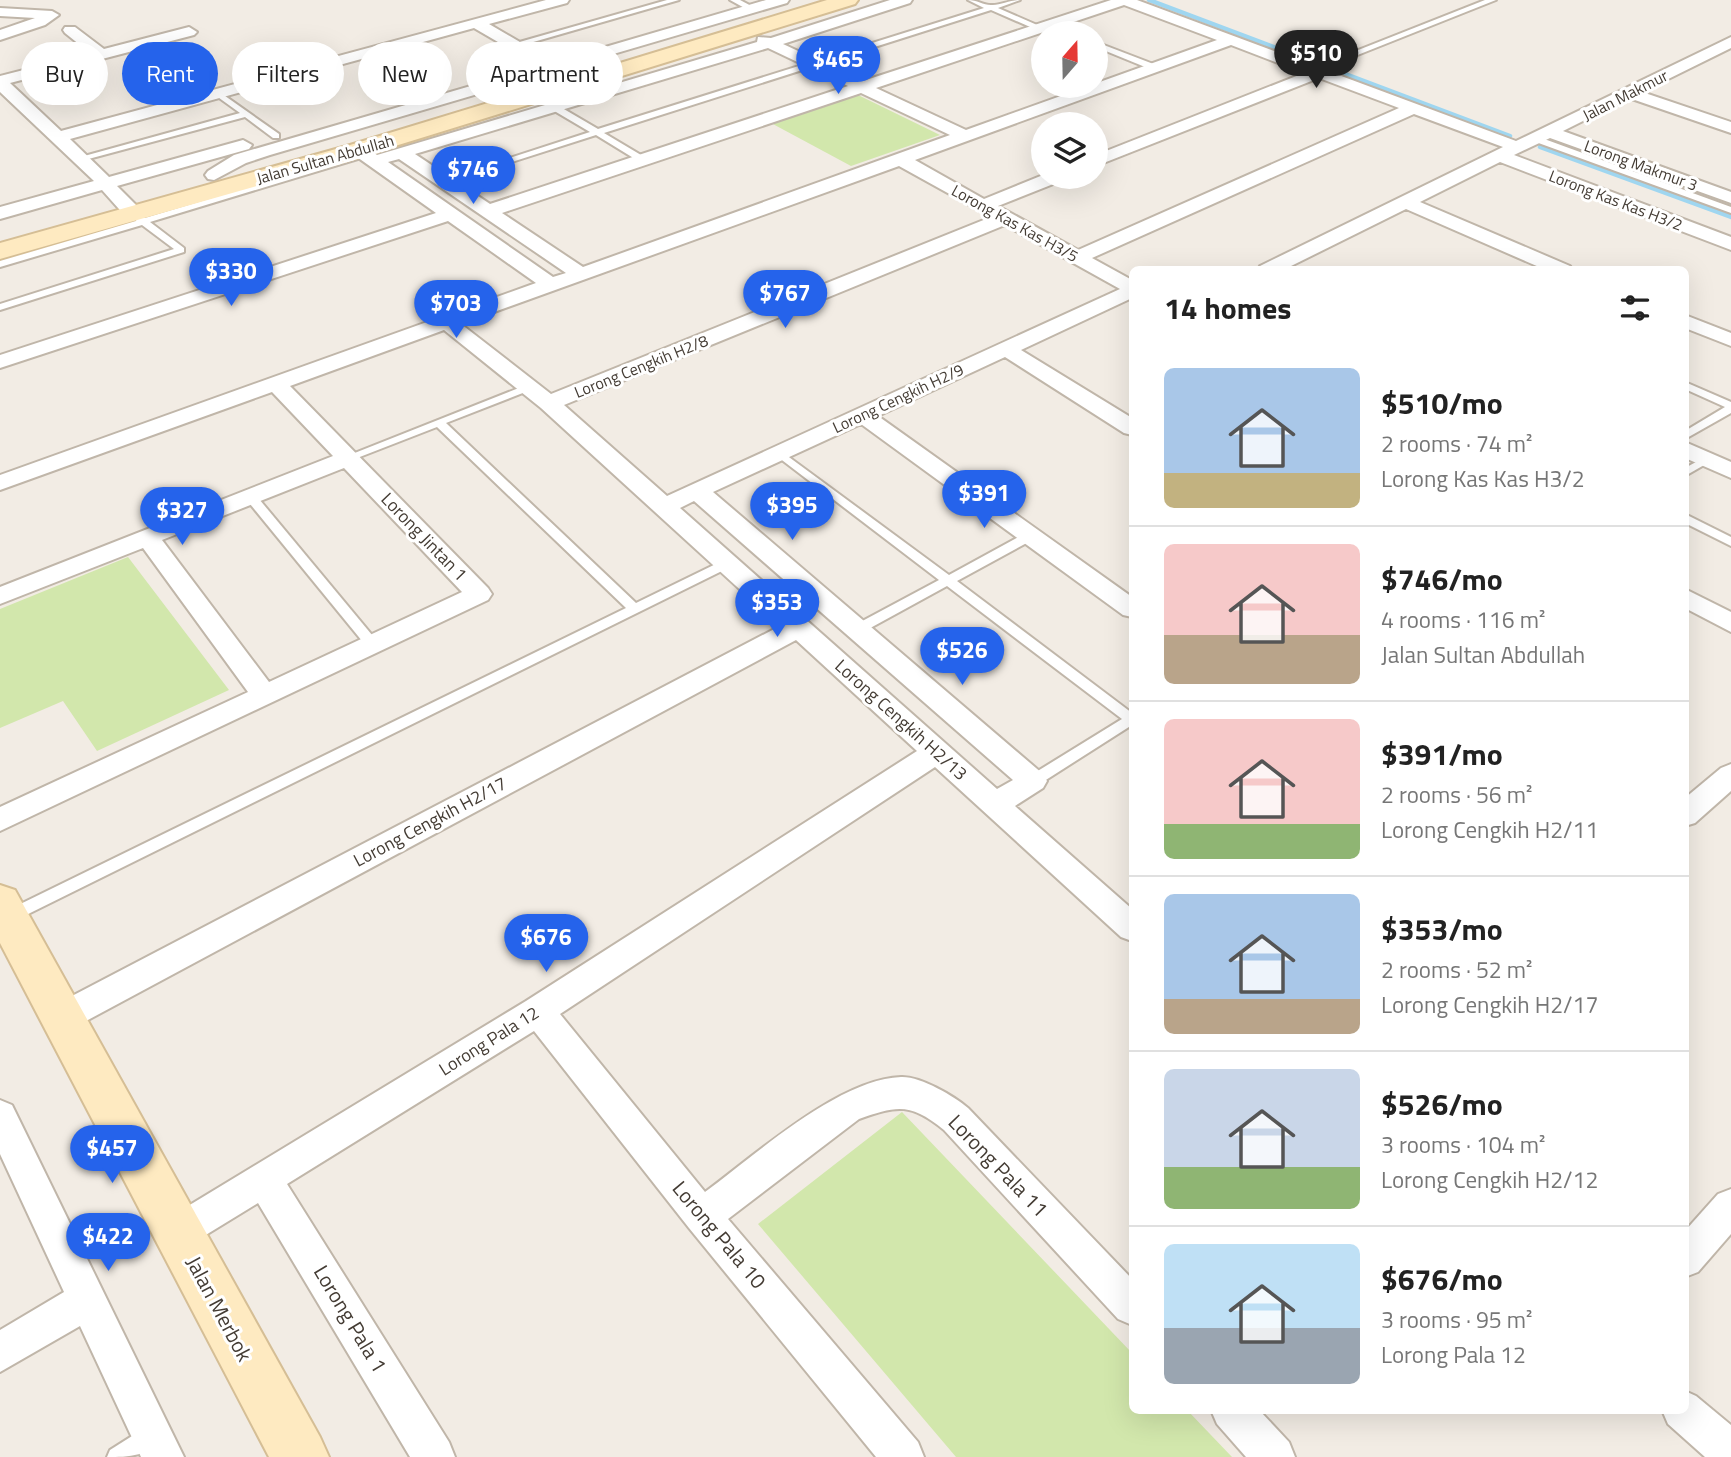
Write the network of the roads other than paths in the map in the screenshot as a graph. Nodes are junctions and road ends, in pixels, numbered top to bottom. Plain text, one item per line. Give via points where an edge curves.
1 (562, 0) edge
2 (675, 0) edge
3 (734, 0) edge
4 (782, 0) edge
5 (808, 0) edge
6 (848, 0) edge
7 (905, 0) edge
8 (972, 0) edge
9 (1016, 0) edge
10 (1124, 0) edge
11 (1492, 0) edge
12 (991, 8) junction
13 (752, 9) junction
14 (0, 12) edge
15 (1063, 21) edge
16 (1031, 22) edge
17 (477, 23) junction
18 (738, 28) junction
19 (70, 30) dead end
20 (189, 32) dead end
21 (1031, 32) edge
22 (0, 34) edge
23 (1233, 40) junction
24 (85, 42) edge
25 (508, 42) edge
26 (524, 42) edge
27 (770, 43) junction
28 (1729, 45) edge
29 (623, 46) edge
30 (1108, 49) edge
31 (108, 53) edge
32 (1342, 58) dead end
33 (813, 64) junction
34 (1153, 67) junction
35 (623, 72) edge
36 (1320, 72) junction
37 (21, 76) edge
38 (0, 82) edge
39 (623, 82) edge
40 (862, 87) junction
41 (466, 92) edge
42 (218, 93) joint
43 (1630, 93) junction
44 (173, 105) edge
45 (535, 105) edge
46 (537, 105) edge
47 (550, 105) edge
48 (1414, 108) junction
49 (28, 109) junction
50 (9, 114) dead end
51 (246, 114) junction
52 (1731, 128) edge
53 (597, 132) junction
54 (963, 135) junction
55 (57, 136) junction
56 (276, 136) joint
57 (1536, 140) junction
58 (401, 153) junction
59 (366, 155) junction
60 (1108, 156) edge
61 (1502, 157) junction
62 (80, 158) junction
63 (898, 158) junction
64 (643, 160) junction
65 (214, 174) junction
66 (443, 181) junction
67 (1031, 186) edge
68 (1731, 198) edge
69 (1406, 202) junction
70 (126, 205) junction
71 (984, 205) junction
72 (488, 211) junction
73 (1731, 211) edge
74 (0, 213) edge
75 (450, 214) junction
76 (1006, 218) junction
77 (0, 233) edge
78 (1731, 244) edge
79 (0, 251) edge
80 (1078, 257) junction
81 (0, 264) edge
82 (1536, 265) edge
83 (1275, 266) edge
84 (579, 273) junction
85 (550, 284) junction
86 (1129, 287) edge
87 (1129, 290) edge
88 (0, 307) edge
89 (446, 321) junction
90 (1689, 323) edge
91 (1731, 340) edge
92 (1006, 349) junction
93 (0, 362) edge
94 (276, 383) junction
95 (1689, 387) edge
96 (539, 395) junction
97 (1731, 407) edge
98 (861, 414) junction
99 (439, 423) junction
100 (1129, 426) edge
101 (1689, 433) edge
102 (1689, 451) edge
103 (778, 453) junction
104 (348, 458) junction
105 (1707, 459) junction
106 (1689, 470) edge
107 (1731, 471) edge
108 (0, 483) edge
109 (697, 491) junction
110 (250, 496) junction
111 (664, 506) junction
112 (1689, 520) edge
113 (1030, 536) junction
114 (147, 537) junction
115 (1731, 542) edge
116 (728, 563) junction
117 (948, 580) junction
118 (0, 596) edge
119 (1689, 599) edge
120 (1129, 607) edge
121 (635, 609) junction
122 (1731, 623) edge
123 (799, 627) junction
124 (858, 629) junction
125 (372, 644) junction
126 (822, 647) junction
127 (264, 694) junction
128 (1129, 717) edge
129 (1129, 721) edge
130 (937, 752) junction
131 (1731, 775) edge
132 (1034, 781) junction
133 (995, 804) junction
134 (1689, 812) edge
135 (0, 820) edge
136 (3, 914) edge
137 (1129, 921) edge
138 (538, 1011) junction
139 (61, 1018) junction
140 (0, 1116) edge
141 (265, 1181) junction
142 (1731, 1206) edge
143 (702, 1216) junction
144 (178, 1232) junction
145 (1689, 1254) edge
146 (88, 1299) junction
147 (1129, 1303) edge
148 (0, 1352) edge
149 (1235, 1414) edge
150 (1687, 1414) edge
151 (157, 1445) edge
152 (1731, 1452) edge
153 (117, 1457) edge
154 (300, 1457) edge
155 (434, 1457) edge
156 (903, 1457) edge
157 (1275, 1457) edge

1 - 17 street
2 - 26 lane
3 - 13 lane
4 - 13 street
5 - 18 main road, Jalan Sultan Abdullah
6 - 18 main road, Jalan Sultan Abdullah
7 - 27 street
8 - 12 lane
9 - 12 lane
10 - 15 street
10 - 23 street, Lorong Makmur 3
11 - 32 lane
12 - 16 lane
12 - 33 lane
13 - 29 street
14 - 22 street via 52,15
17 - 25 street
17 - 42 street
18 - 27 street
18 - 35 main road, Jalan Sultan Abdullah
18 - 65 main road, Jalan Sultan Abdullah
19 - 24 street
20 - 31 street
21 - 40 street
23 - 34 street
23 - 36 street, Lorong Makmur 3
27 - 33 street
27 - 39 street
28 - 43 street, Jalan Makmur
30 - 34 lane
33 - 40 street
33 - 53 lane
34 - 54 street
36 - 48 street, Lorong Makmur 3
36 - 60 street
37 - 38 street
38 - 49 street
40 - 54 street
40 - 64 street
41 - 65 street via 264,151
42 - 51 lane
43 - 52 street
43 - 57 street, Jalan Makmur
44 - 55 street
45 - 59 main road, Jalan Sultan Abdullah
46 - 58 street
47 - 53 lane
48 - 57 street, Lorong Makmur 3
48 - 80 street
49 - 50 street
49 - 55 street
51 - 56 lane
51 - 62 lane
53 - 64 lane
53 - 66 lane
54 - 63 street
55 - 62 street
56 - 70 street
57 - 61 street, Jalan Makmur
57 - 68 street, Lorong Makmur 3
57 - 73 lane
58 - 59 street
58 - 66 street
59 - 70 main road, Jalan Sultan Abdullah
59 - 75 street
61 - 69 street, Jalan Makmur
61 - 78 street, Lorong Kas Kas H3/2
62 - 70 street
63 - 71 street, Lorong Kas Kas H3/5
63 - 84 street
64 - 72 street
65 - 70 main road, Jalan Sultan Abdullah
66 - 72 street
67 - 71 street
69 - 82 street
69 - 83 street, Jalan Makmur
70 - 74 street
70 - 77 main road, Jalan Sultan Abdullah
70 - 79 main road, Jalan Sultan Abdullah
70 - 81 lane
70 - 88 lane via 181,250
71 - 76 street, Lorong Kas Kas H3/5
72 - 84 street
75 - 85 street
75 - 93 street
76 - 80 street, Lorong Kas Kas H3/5
76 - 96 street, Lorong Cengkih H2/8
80 - 86 street, Lorong Kas Kas H3/5
84 - 85 street
85 - 89 street
87 - 92 street, Lorong Cengkih H2/9
89 - 94 street
89 - 96 street, Lorong Cengkih H2/13
90 - 91 street
92 - 98 street, Lorong Cengkih H2/9
92 - 100 street
94 - 104 street
94 - 108 street
95 - 97 lane
96 - 99 lane
96 - 111 street, Lorong Cengkih H2/13
97 - 101 lane
98 - 103 street, Lorong Cengkih H2/9
98 - 113 street
99 - 104 lane
99 - 121 lane
102 - 105 street
103 - 109 street, Lorong Cengkih H2/9
103 - 117 lane
104 - 110 street
104 - 125 street, Lorong Jintan 1 via 479,594
105 - 106 lane
105 - 107 street
109 - 111 street, Lorong Cengkih H2/9
109 - 124 street
110 - 114 street
110 - 125 lane
111 - 116 street, Lorong Cengkih H2/13
112 - 115 lane
113 - 117 lane
113 - 120 street
114 - 118 street
114 - 127 street
116 - 121 lane
116 - 123 street, Lorong Cengkih H2/13
117 - 124 lane
117 - 128 lane
119 - 122 street
121 - 136 lane
123 - 126 street, Lorong Cengkih H2/13
123 - 139 street, Lorong Cengkih H2/17
124 - 126 street
124 - 132 street
125 - 127 street, Lorong Jintan 1
126 - 130 street, Lorong Cengkih H2/13
127 - 135 street, Lorong Jintan 1
129 - 132 lane
130 - 133 street, Lorong Cengkih H2/13
130 - 138 street, Lorong Pala 12
131 - 134 street
132 - 133 street
133 - 137 street, Lorong Cengkih H2/13
136 - 139 main road, Jalan Merbok
138 - 141 street, Lorong Pala 12
138 - 143 street, Lorong Pala 10
139 - 144 main road, Jalan Merbok
140 - 146 street
141 - 144 street, Lorong Pala 12
141 - 155 street, Lorong Pala 1
142 - 145 street
143 - 147 street, Lorong Pala 11 via 847,1108 904,1092 956,1119
143 - 156 street, Lorong Pala 10
144 - 154 main road, Jalan Merbok
146 - 148 street
146 - 151 street
149 - 157 street
150 - 152 street
151 - 153 lane

